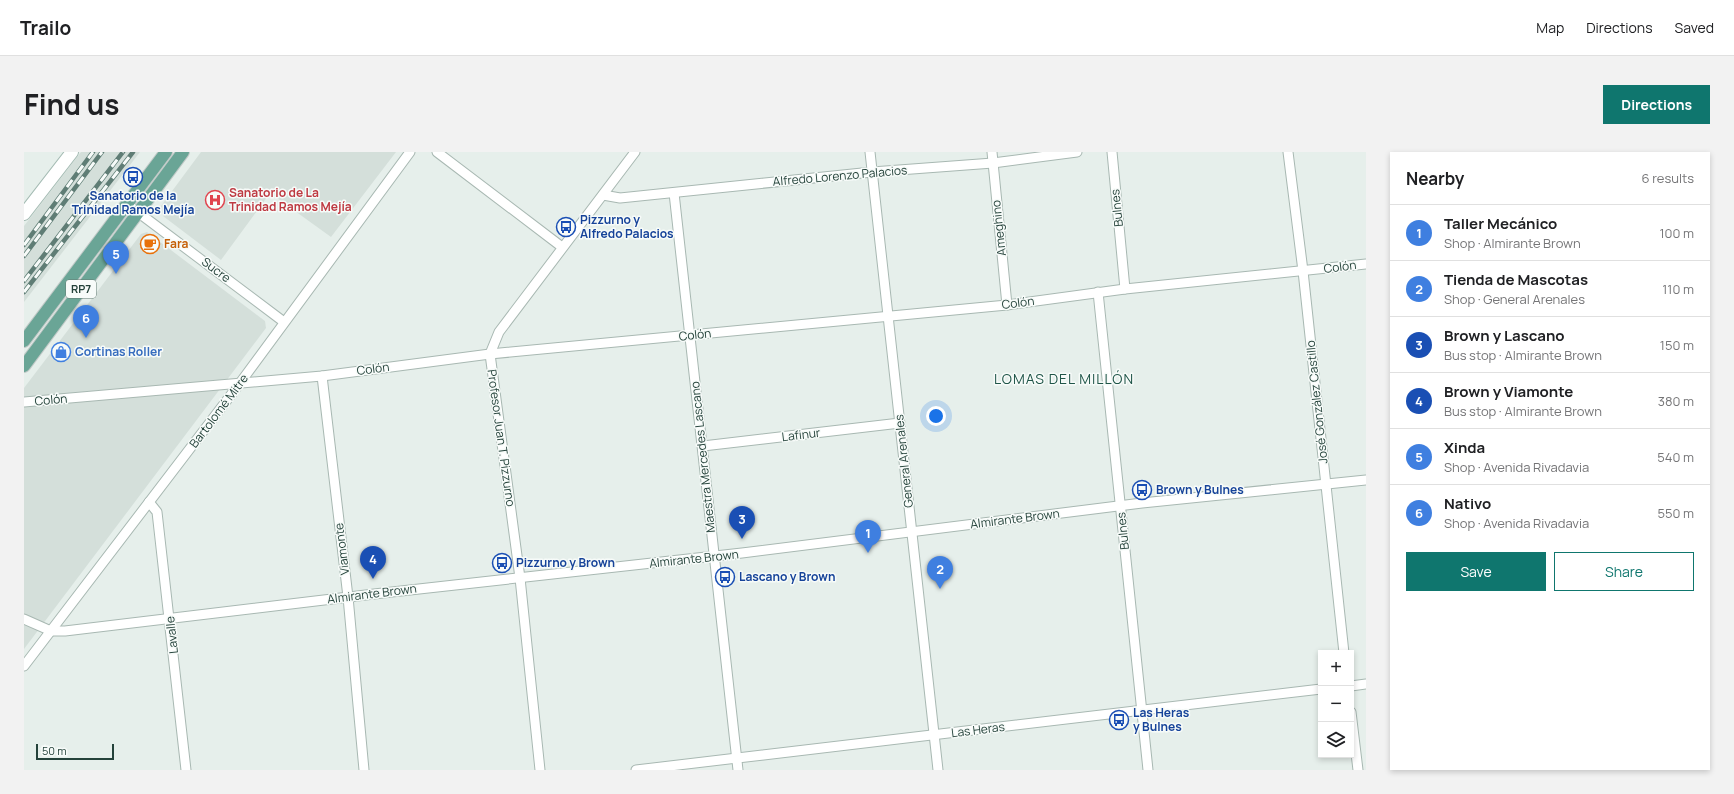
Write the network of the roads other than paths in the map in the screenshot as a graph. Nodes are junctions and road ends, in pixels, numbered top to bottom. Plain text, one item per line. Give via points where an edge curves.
1 (72, 152) edge
2 (166, 152) edge
3 (183, 152) edge
4 (410, 152) edge
5 (437, 152) edge
6 (635, 152) edge
7 (870, 152) edge
8 (992, 152) edge
9 (1076, 152) edge
10 (1112, 152) edge
11 (1288, 152) edge
12 (993, 163) junction
13 (872, 172) junction
14 (674, 193) junction
15 (603, 195) junction
16 (127, 204) junction
17 (138, 212) junction
18 (24, 214) edge
19 (562, 247) junction
20 (1366, 264) edge
21 (1303, 272) junction
22 (1125, 289) junction
23 (1098, 292) junction
24 (1007, 305) junction
25 (888, 315) junction
26 (284, 322) junction
27 (690, 335) junction
28 (24, 341) edge
29 (490, 354) junction
30 (24, 366) edge
31 (322, 376) junction
32 (240, 383) junction
33 (24, 402) edge
34 (900, 423) junction
35 (703, 446) junction
36 (1366, 480) edge
37 (1326, 485) junction
38 (149, 502) junction
39 (1121, 506) junction
40 (912, 531) junction
41 (713, 556) junction
42 (520, 578) junction
43 (348, 597) junction
44 (24, 619) edge
45 (170, 619) junction
46 (51, 631) junction
47 (1344, 650) edge
48 (24, 666) edge
49 (1366, 684) edge
50 (1354, 686) edge
51 (1318, 689) edge
52 (1141, 710) junction
53 (1352, 722) edge
54 (934, 736) junction
55 (736, 759) junction
56 (186, 770) edge
57 (364, 770) edge
58 (540, 770) edge
59 (636, 770) edge
60 (738, 770) edge
61 (938, 770) edge
62 (1148, 770) edge
63 (1358, 770) edge

1 - 18 main road
2 - 16 main road, RP7
3 - 17 main road, RP7
4 - 26 street, Bartolomé Mitre
5 - 19 street
6 - 15 street, Profesor Juan T. Pizzurno
7 - 13 street, General Arenales
8 - 12 street, Ameghino
9 - 12 street, Alfredo Lorenzo Palacios
10 - 22 street, Bulnes
11 - 21 street, José González Castillo
12 - 13 street, Alfredo Lorenzo Palacios
12 - 24 street, Ameghino
13 - 14 street, Alfredo Lorenzo Palacios
13 - 25 street, General Arenales
14 - 15 street, Alfredo Lorenzo Palacios via 620,198
14 - 27 street, Maestra Mercedes Lascano
15 - 19 street, Profesor Juan T. Pizzurno
16 - 17 street, Sucre
16 - 28 main road, RP7
17 - 26 street, Sucre
17 - 30 main road, RP7
19 - 29 street, Profesor Juan T. Pizzurno via 499,332
20 - 21 street, Colón
21 - 22 street, Colón
21 - 37 street, José González Castillo
22 - 23 street, Colón
23 - 24 street, Colón
23 - 39 street, Bulnes
24 - 25 street, Colón
25 - 27 street, Colón
25 - 34 street, General Arenales
26 - 32 street, Bartolomé Mitre
27 - 29 street, Colón
27 - 35 street, Maestra Mercedes Lascano
29 - 31 street, Colón
29 - 42 street, Profesor Juan T. Pizzurno
31 - 32 street, Colón
31 - 43 street, Viamonte
32 - 33 street, Colón
32 - 38 street, Bartolomé Mitre
34 - 35 street, Lafinur
34 - 40 street, General Arenales
35 - 41 street, Maestra Mercedes Lascano
36 - 37 street, Almirante Brown
37 - 39 street, Almirante Brown
37 - 47 street, José González Castillo
38 - 45 street, Lavalle via 157,512
38 - 46 street, Bartolomé Mitre
39 - 40 street, Almirante Brown
39 - 52 street, Bulnes
40 - 41 street, Almirante Brown
40 - 54 street, General Arenales
41 - 42 street, Almirante Brown
41 - 55 street, Maestra Mercedes Lascano
42 - 43 street, Almirante Brown
42 - 58 street, Profesor Juan T. Pizzurno
43 - 45 street, Almirante Brown
43 - 57 street, Viamonte
44 - 46 street, Almirante Brown
45 - 46 street, Almirante Brown
45 - 56 street, Lavalle
46 - 48 street, Bartolomé Mitre
49 - 50 street
51 - 52 street, Las Heras
52 - 54 street, Las Heras
52 - 62 street, Bulnes
53 - 63 street
54 - 55 street, Las Heras
54 - 61 street, General Arenales
55 - 59 street, Las Heras
55 - 60 street, Maestra Mercedes Lascano

